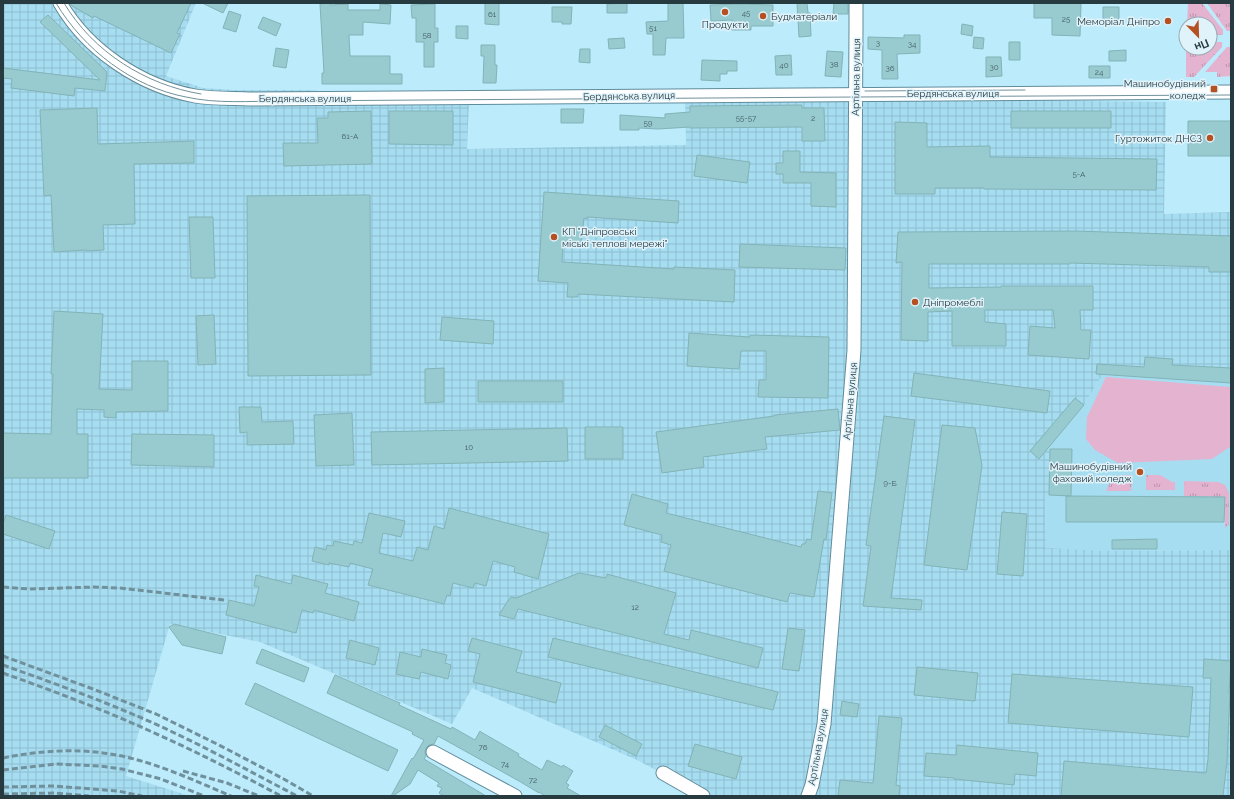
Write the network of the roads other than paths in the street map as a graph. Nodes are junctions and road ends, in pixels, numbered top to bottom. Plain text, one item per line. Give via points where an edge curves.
1 (60, 3) edge
2 (856, 3) edge
3 (1231, 92) edge
4 (855, 94) junction
5 (433, 752) dead end
6 (663, 773) dead end
7 (515, 796) edge
8 (703, 796) edge
9 (808, 796) edge

1 - 4 street, Бердянська вулиця via 87,38 121,66 161,87 205,98
2 - 4 street, Артільна вулиця
3 - 4 street, Бердянська вулиця
4 - 9 street, Артільна вулиця via 854,350 824,724
5 - 7 street
6 - 8 street

